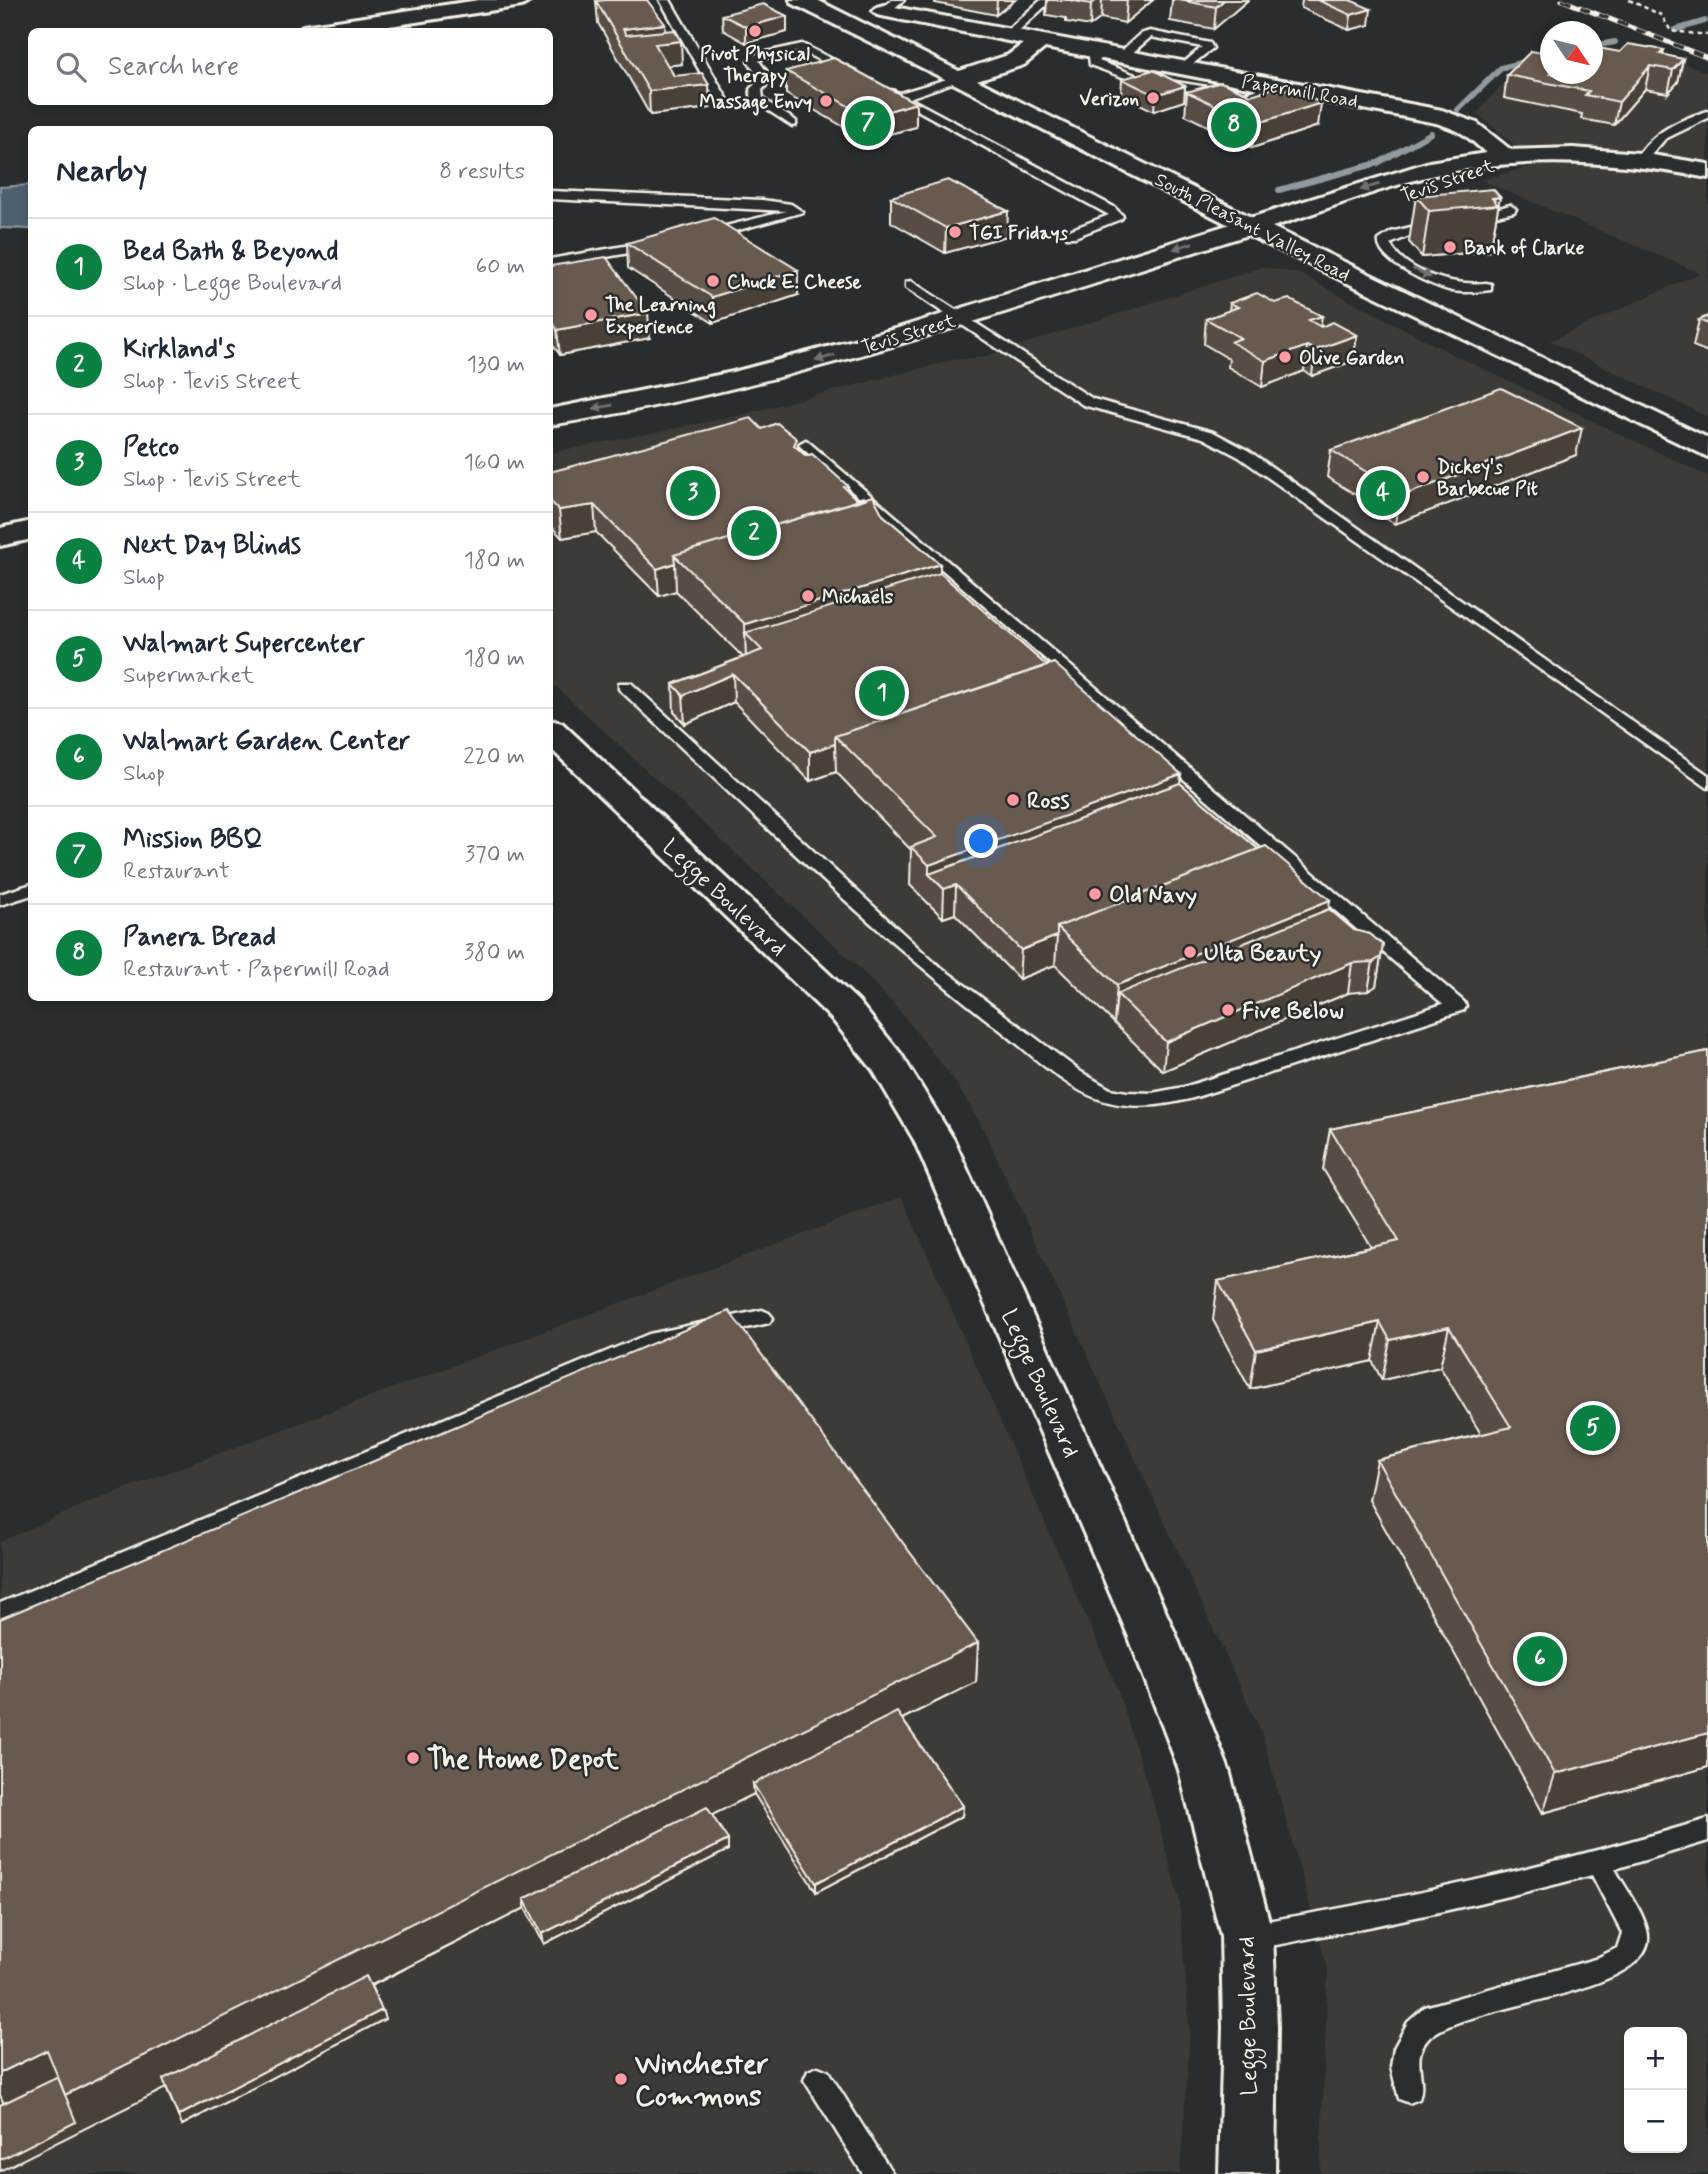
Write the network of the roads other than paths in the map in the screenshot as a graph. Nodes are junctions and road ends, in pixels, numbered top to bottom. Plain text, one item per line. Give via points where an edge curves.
1 (522, 0) edge
2 (665, 0) edge
3 (800, 0) edge
4 (1047, 0) edge
5 (892, 5) edge
6 (330, 28) edge
7 (1007, 35) junction
8 (1040, 41) junction
9 (1111, 55) junction
10 (838, 64) junction
11 (1184, 68) junction
12 (814, 70) edge
13 (862, 77) edge
14 (961, 78) junction
15 (1267, 85) junction
16 (880, 87) edge
17 (899, 97) junction
18 (722, 100) dead end
19 (1708, 114) edge
20 (792, 123) dead end
21 (1509, 158) junction
22 (1642, 159) junction
23 (1708, 171) edge
24 (553, 195) edge
25 (1514, 213) dead end
26 (1463, 221) edge
27 (1421, 222) edge
28 (1248, 225) junction
29 (1071, 234) dead end
30 (700, 236) edge
31 (1275, 239) junction
32 (661, 243) edge
33 (553, 262) edge
34 (911, 285) dead end
35 (1486, 287) dead end
36 (961, 317) junction
37 (987, 335) junction
38 (553, 416) edge
39 (553, 440) edge
40 (806, 444) dead end
41 (1708, 449) edge
42 (28, 531) edge
43 (0, 537) edge
44 (28, 549) edge
45 (0, 556) edge
46 (625, 686) dead end
47 (553, 733) edge
48 (1708, 783) edge
49 (28, 890) edge
50 (0, 900) edge
51 (762, 1318) dead end
52 (0, 1613) edge
53 (1708, 1830) edge
54 (1599, 1864) junction
55 (1247, 1936) junction
56 (818, 2080) dead end
57 (1409, 2090) dead end
58 (879, 2174) edge
59 (1247, 2174) edge

1 - 6 street
2 - 18 lane
3 - 14 street, South Pleasant Valley Road
4 - 7 lane
5 - 7 street, Papermill Road
7 - 8 street, Papermill Road
8 - 9 street, Papermill Road
8 - 14 street via 1016,60
9 - 11 street, Papermill Road
9 - 11 lane via 1150,34 1206,45 1204,54
9 - 15 lane via 1093,58 1094,63 1136,79 1237,97 1258,94
10 - 12 lane
10 - 13 lane
10 - 20 lane via 808,48 787,48 753,61 771,79 756,89 758,100
11 - 15 street, Papermill Road
14 - 17 lane
14 - 28 street, South Pleasant Valley Road
15 - 21 street, Papermill Road via 1442,117 1469,128
16 - 17 lane
17 - 29 lane via 1117,216
19 - 22 lane via 1662,134 1647,145
21 - 22 street via 1565,154
21 -> 28 street, Tevis Street via 1437,167
21 - 31 street, Tevis Street
22 - 23 street
24 - 30 lane via 762,204 797,212
25 - 26 lane
27 -> 35 lane via 1385,240 1383,246 1392,258 1450,287
28 - 31 street, South Pleasant Valley Road
28 -> 36 street, Tevis Street
31 - 37 street, Tevis Street
31 - 41 street, South Pleasant Valley Road
32 - 33 lane
34 - 36 lane
36 - 37 lane
36 -> 38 street, Tevis Street via 785,368
37 - 39 street, Tevis Street via 816,384
37 - 48 lane via 1088,402 1208,435 1244,454
40 - 46 lane via 1457,1006 1186,1093 1142,1100 1104,1094 1074,1077 928,966
42 - 43 street
44 - 45 street
47 - 55 street, Legge Boulevard via 845,1010 911,1098 934,1140 1181,1703 1205,1770
49 - 50 lane
51 - 52 lane via 657,1340
53 - 54 lane
54 - 55 lane via 1342,1922
54 - 57 lane via 1635,1932 1626,1956 1601,1970 1433,2016 1405,2049 1404,2076
55 - 59 street, Legge Boulevard
56 - 58 lane

